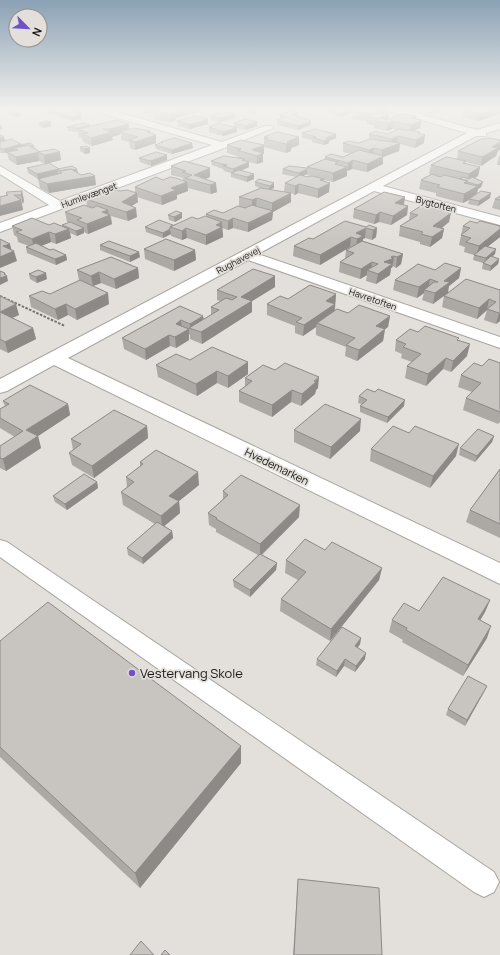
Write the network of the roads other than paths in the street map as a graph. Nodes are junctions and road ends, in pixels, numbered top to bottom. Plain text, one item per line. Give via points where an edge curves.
1 (203, 153) edge
2 (437, 153) edge
3 (0, 169) edge
4 (373, 187) junction
5 (59, 206) junction
6 (500, 221) edge
7 (0, 228) edge
8 (247, 255) junction
9 (500, 343) edge
10 (54, 358) junction
11 (0, 387) edge
12 (0, 547) edge
13 (500, 574) edge
14 (484, 882) dead end

1 - 5 street, Humlevænget
2 - 4 street, Rughavevej
3 - 5 street
4 - 6 street, Bygtoften
4 - 8 street, Rughavevej
5 - 7 street, Humlevænget
8 - 9 street, Havretoften
8 - 10 street, Rughavevej
10 - 11 street, Rughavevej
10 - 13 street, Hvedemarken
12 - 14 lane

